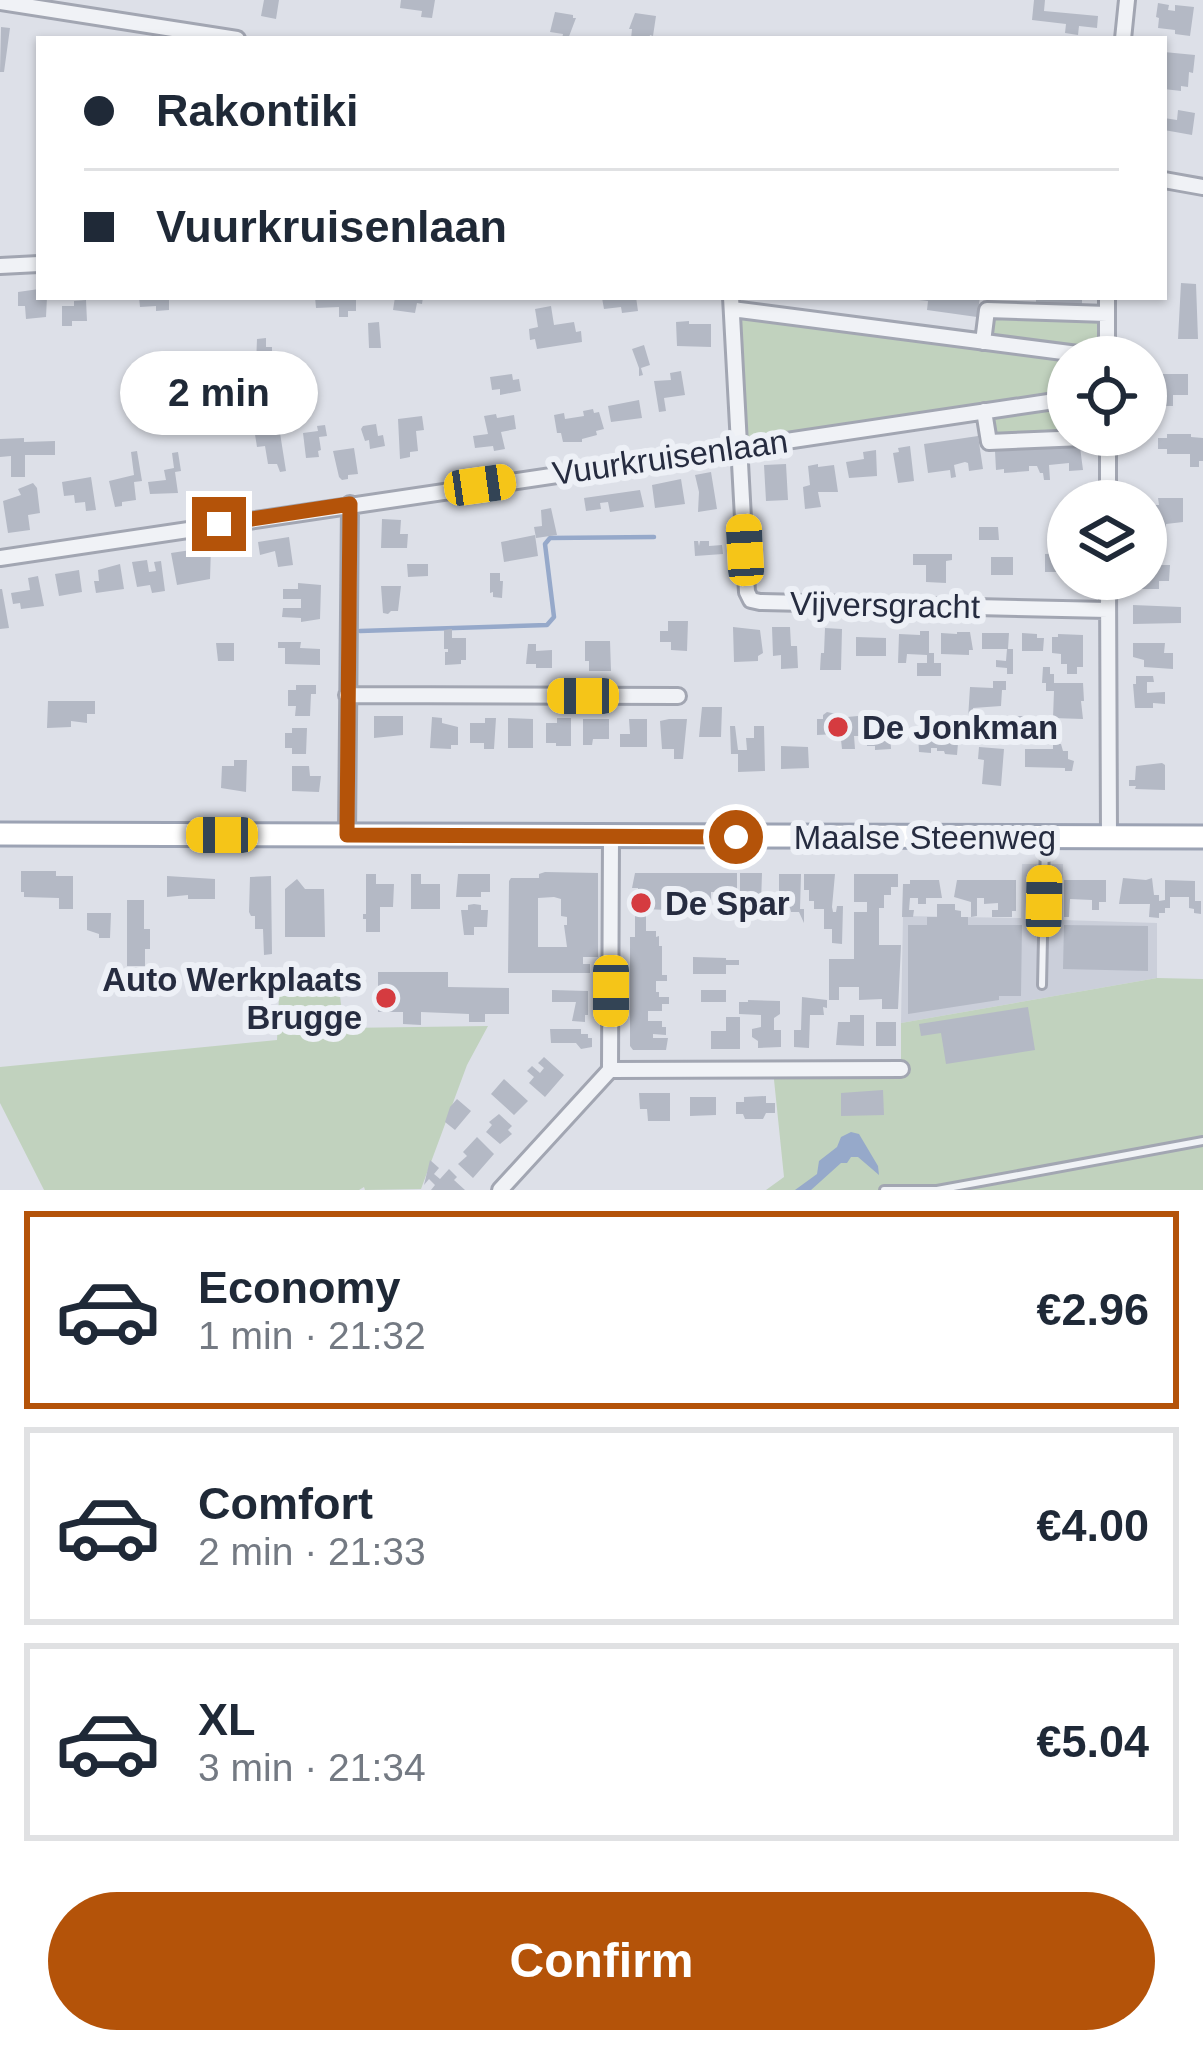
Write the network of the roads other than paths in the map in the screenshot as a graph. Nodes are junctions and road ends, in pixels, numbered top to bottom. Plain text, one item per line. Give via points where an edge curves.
1 (1127, 0) edge
2 (0, 2) edge
3 (217, 36) edge
4 (1123, 36) edge
5 (1167, 181) edge
6 (1203, 187) edge
7 (36, 264) edge
8 (0, 266) edge
9 (732, 303) edge
10 (1107, 305) edge
11 (1105, 336) edge
12 (983, 342) junction
13 (1047, 350) edge
14 (1047, 401) edge
15 (984, 411) junction
16 (1047, 439) edge
17 (740, 447) junction
18 (350, 504) junction
19 (0, 558) edge
20 (1108, 600) edge
21 (1108, 610) junction
22 (347, 695) junction
23 (677, 696) dead end
24 (0, 834) edge
25 (347, 835) junction
26 (1203, 837) edge
27 (611, 838) junction
28 (1045, 838) junction
29 (1109, 838) junction
30 (1042, 985) dead end
31 (901, 1069) dead end
32 (610, 1070) junction
33 (1203, 1141) edge
34 (500, 1190) edge
35 (884, 1190) edge
36 (937, 1190) edge

1 - 4 street
2 - 3 street
5 - 6 street
7 - 8 street
9 - 12 street
9 - 17 street, Vijversgracht
10 - 11 street
10 - 12 street via 987,310
12 - 13 street
14 - 15 street, Vuurkruisenlaan
15 - 16 street via 989,442
15 - 17 street, Vuurkruisenlaan
17 - 18 street, Vuurkruisenlaan
17 - 21 street, Vijversgracht via 751,600
18 - 19 street, Vuurkruisenlaan
18 - 22 street
20 - 21 street
21 - 29 street
22 - 23 street
22 - 25 street
24 - 25 main road, Maalse Steenweg
25 - 27 main road, Maalse Steenweg
26 - 29 main road, Maalse Steenweg
27 - 28 main road, Maalse Steenweg
27 - 32 street
28 - 29 main road, Maalse Steenweg
28 - 30 lane
31 - 32 street
32 - 34 street
33 - 36 lane
35 - 36 lane

